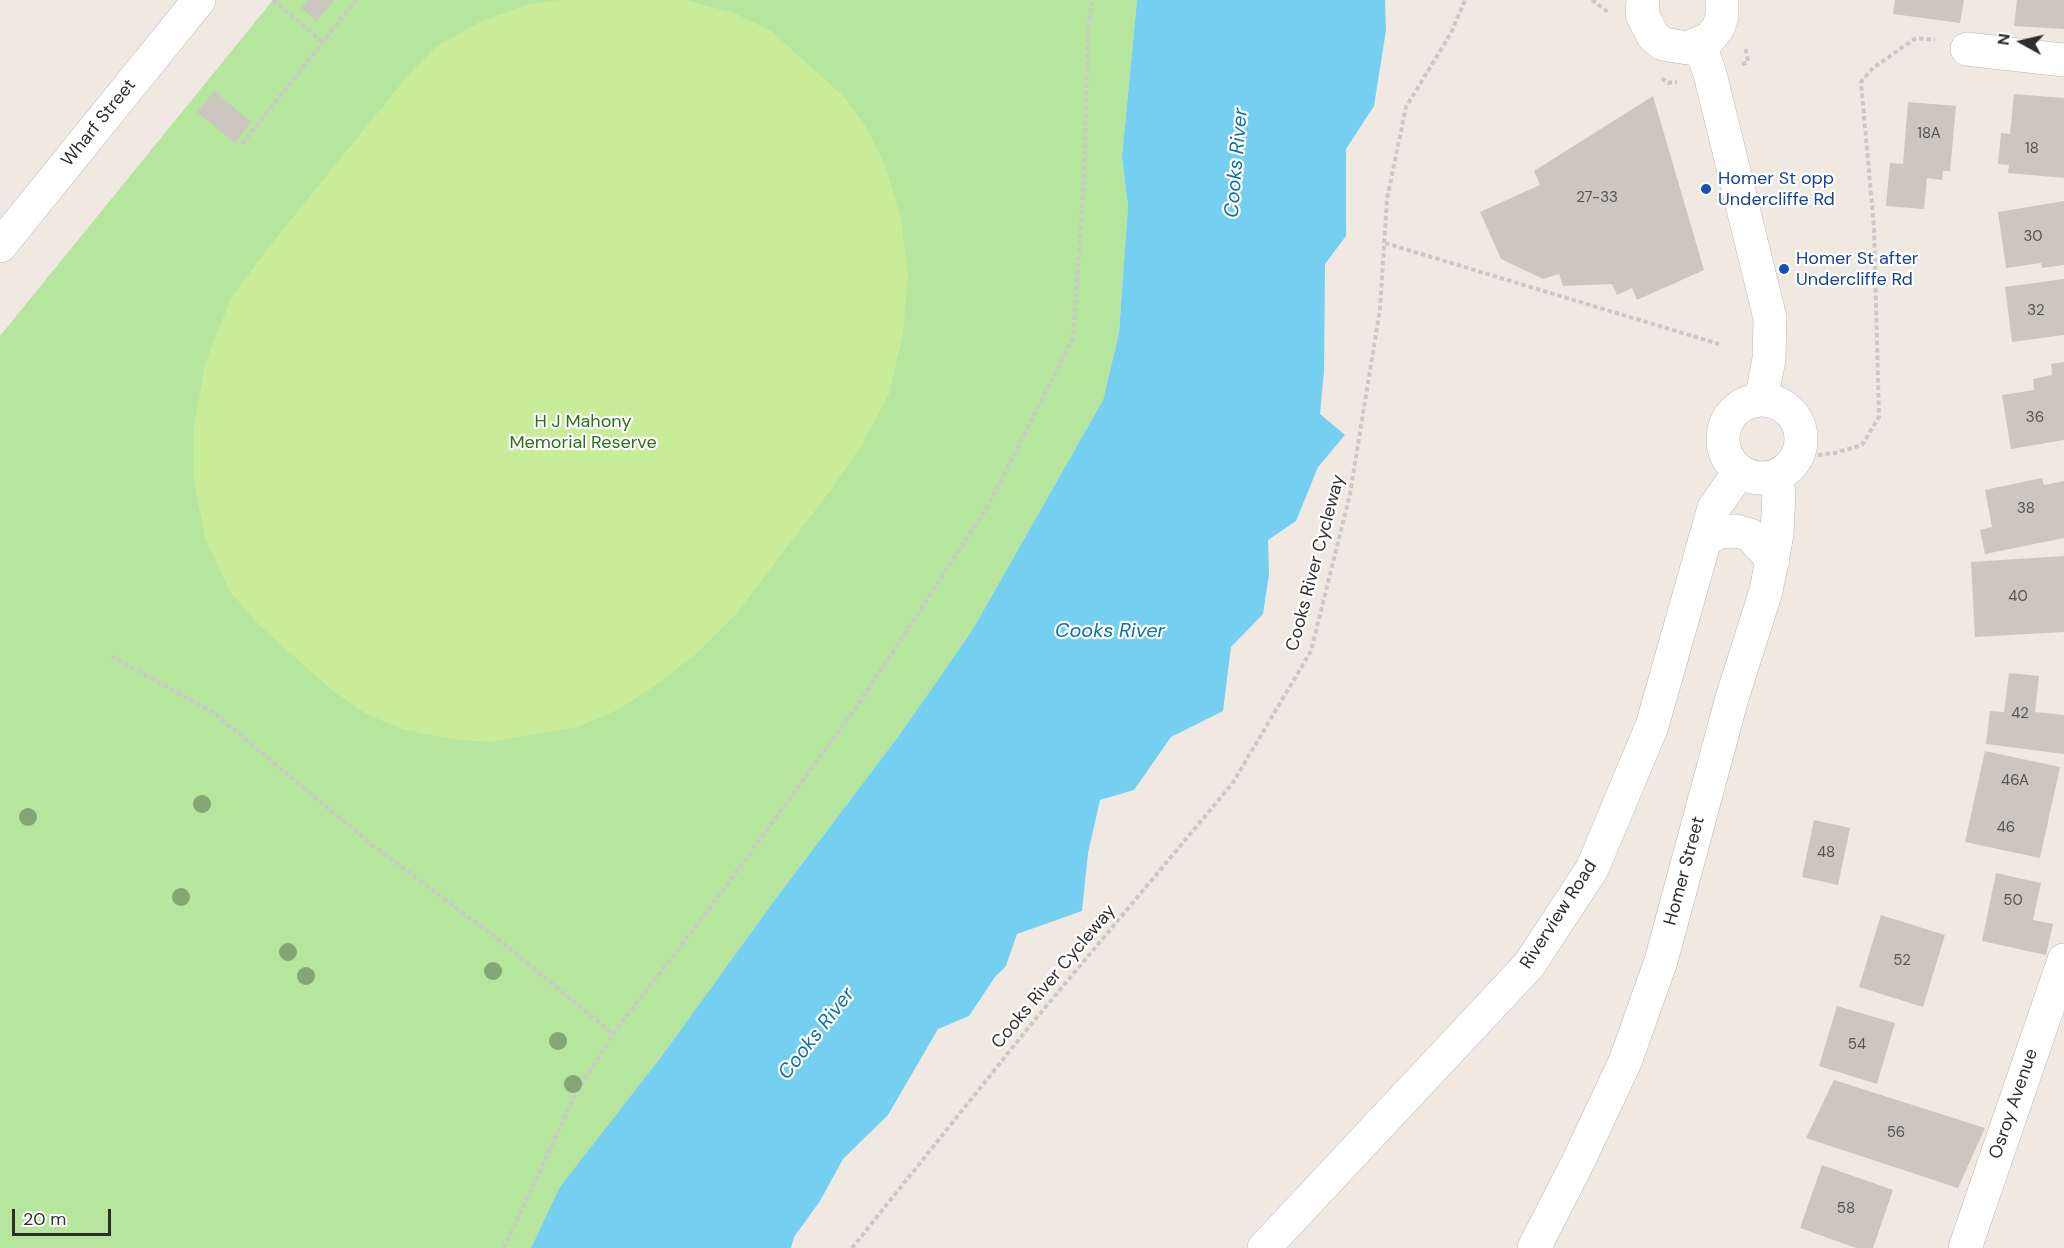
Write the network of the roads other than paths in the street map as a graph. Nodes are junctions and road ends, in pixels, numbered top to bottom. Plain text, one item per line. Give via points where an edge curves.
1 (199, 0) edge
2 (1643, 0) edge
3 (1722, 0) edge
4 (1700, 45) junction
5 (1966, 49) road end
6 (2064, 60) edge
7 (0, 246) edge
8 (1761, 400) junction
9 (1740, 471) junction
10 (1775, 476) junction
11 (1705, 539) junction
12 (1773, 560) junction
13 (2064, 960) edge
14 (1264, 1248) edge
15 (1534, 1248) edge
16 (1965, 1248) edge

1 - 7 main road, Wharf Street
2 - 4 main road via 1646,26 1658,40 1675,48
3 - 4 main road via 1718,28
4 - 8 main road via 1770,318
5 - 6 main road
8 - 9 main road via 1739,408 1725,428 1725,452
8 - 10 main road via 1783,407 1797,424 1800,435 1797,457
9 - 10 main road via 1757,478
9 - 11 main road, Riverview Road via 1714,508
10 - 12 main road, Homer Street via 1779,492
11 - 12 main road via 1720,532 1750,535
11 - 14 main road, Riverview Road via 1652,726 1592,869 1529,965
12 - 15 main road, Homer Street via 1661,961 1624,1062
13 - 16 main road, Osroy Avenue

